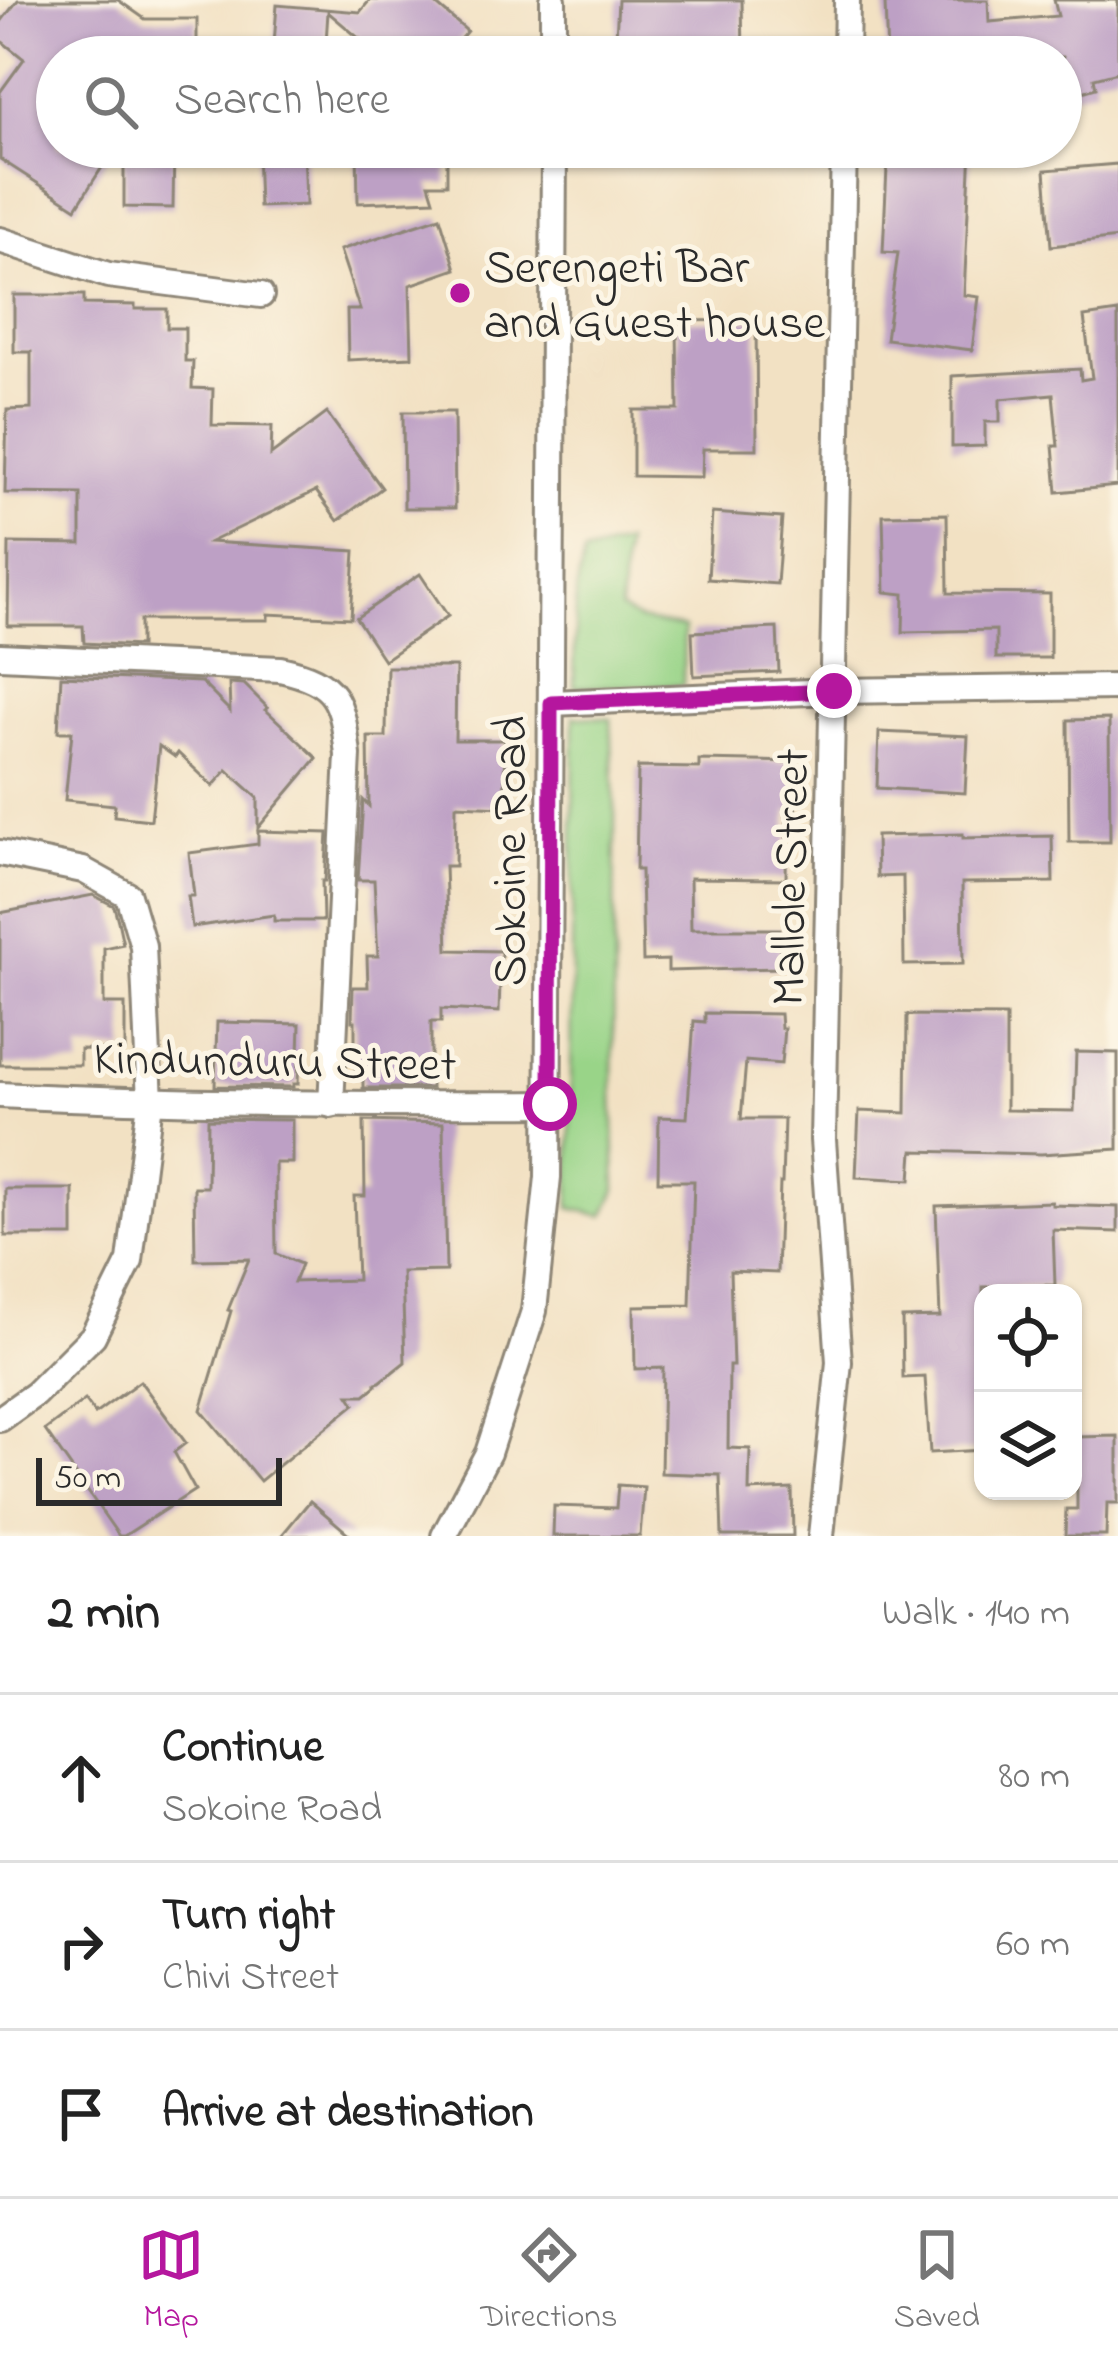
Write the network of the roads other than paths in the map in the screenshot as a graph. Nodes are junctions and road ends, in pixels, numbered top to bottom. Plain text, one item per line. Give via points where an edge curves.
1 (553, 0) edge
2 (847, 0) edge
3 (553, 36) edge
4 (846, 36) edge
5 (554, 168) edge
6 (844, 168) edge
7 (0, 240) edge
8 (261, 295) dead end
9 (0, 656) edge
10 (1118, 687) edge
11 (834, 691) junction
12 (551, 703) junction
13 (0, 853) edge
14 (0, 1094) edge
15 (150, 1102) junction
16 (550, 1104) junction
17 (331, 1106) junction
18 (0, 1419) edge
19 (444, 1536) edge
20 (821, 1536) edge

1 - 3 street
2 - 4 street
5 - 12 street, Sokoine Road
6 - 11 street, Mallole Street
7 - 8 street via 108,274
9 - 17 street via 280,669 329,688 348,755
10 - 11 street
11 - 12 street
11 - 20 street, Mallole Street via 823,1140 839,1362
12 - 16 street, Sokoine Road
13 - 15 street via 83,870 128,895 143,946
14 - 15 street, Kindunduru Street
15 - 17 street, Kindunduru Street
15 - 18 street via 130,1261 94,1336
16 - 17 street, Kindunduru Street
16 - 19 street, Sokoine Road via 534,1311 488,1453

